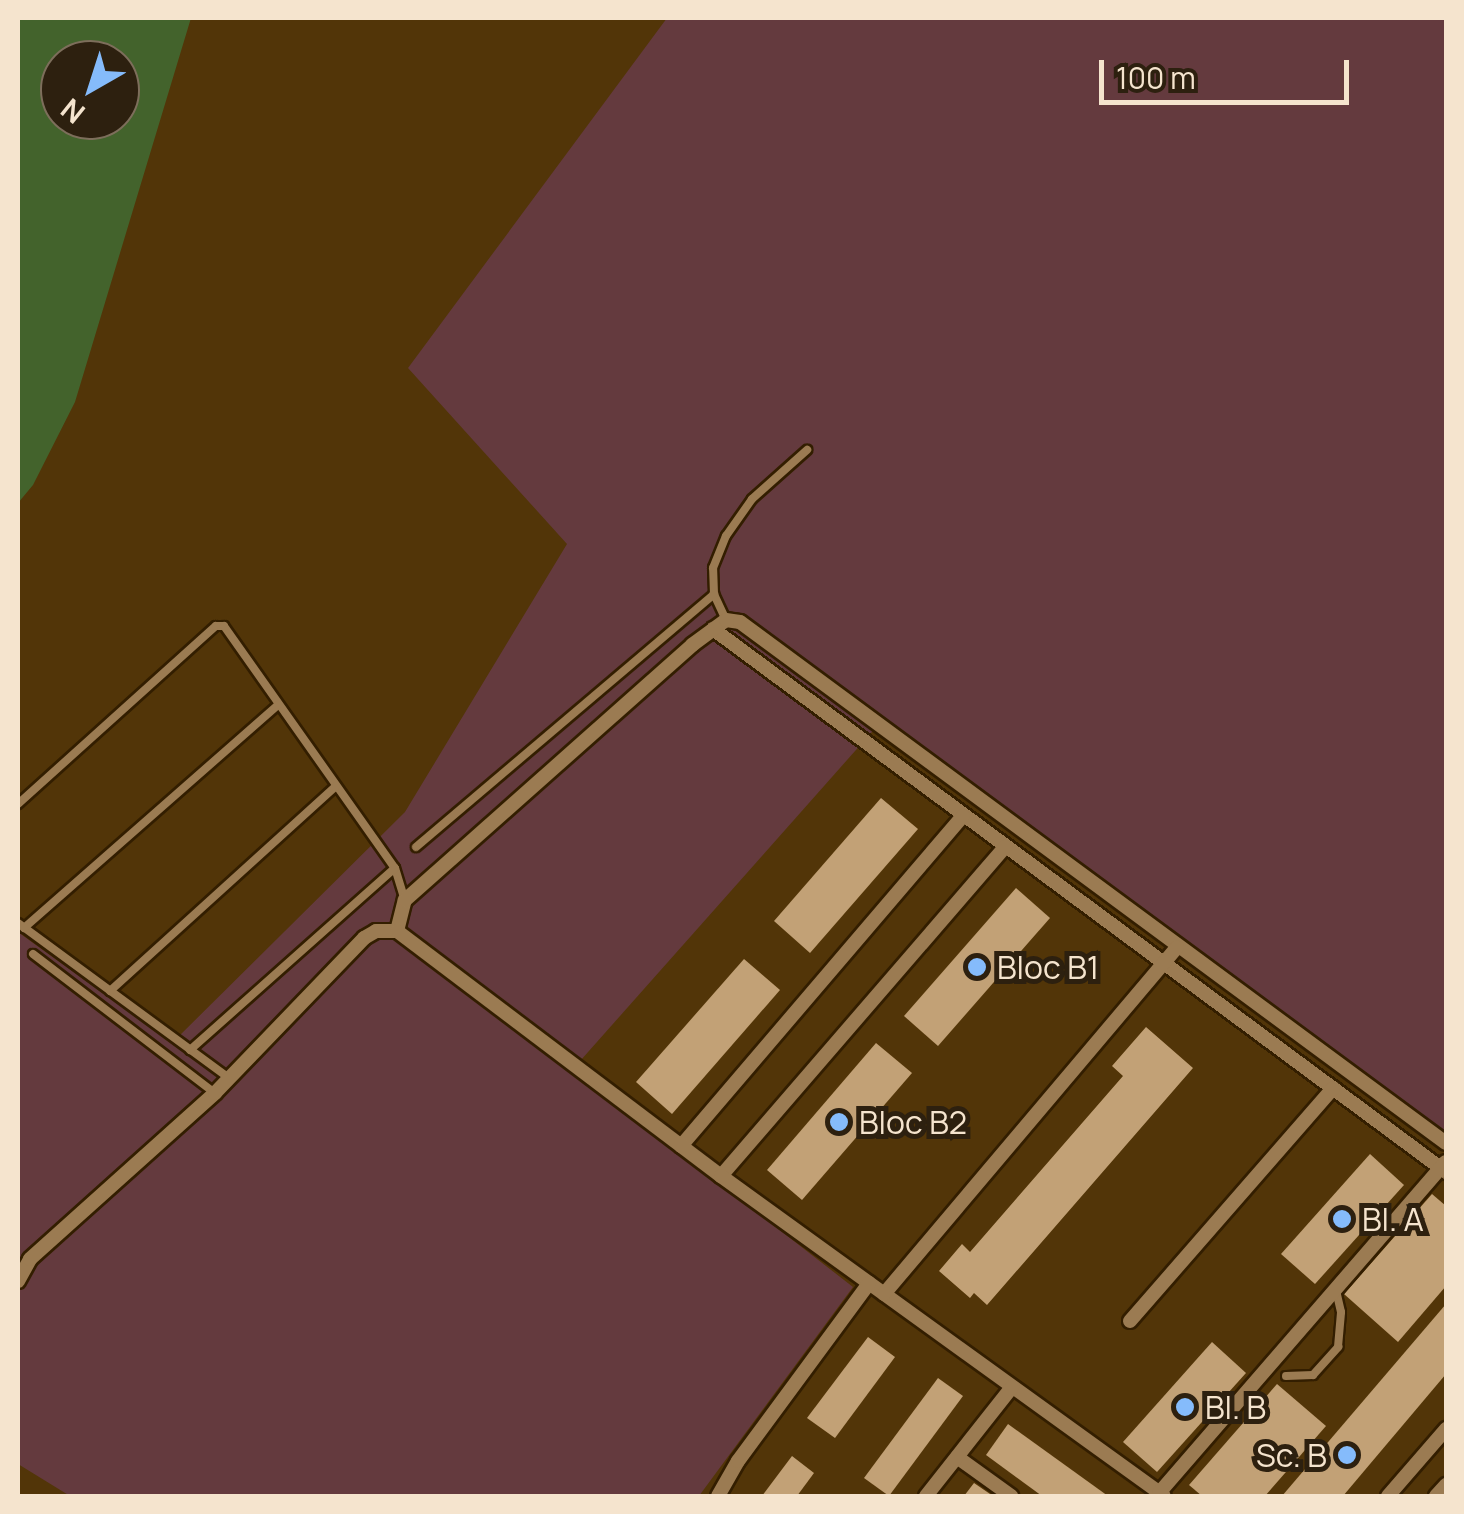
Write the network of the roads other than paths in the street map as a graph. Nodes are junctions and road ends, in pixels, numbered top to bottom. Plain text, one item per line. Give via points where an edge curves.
1 (807, 450) dead end
2 (714, 594) junction
3 (726, 620) junction
4 (712, 629) junction
5 (278, 705) junction
6 (335, 787) junction
7 (18, 804) edge
8 (963, 816) junction
9 (1004, 846) junction
10 (416, 847) dead end
11 (395, 868) junction
12 (406, 900) junction
13 (21, 925) edge
14 (396, 930) junction
15 (1177, 947) junction
16 (33, 954) dead end
17 (1163, 963) junction
18 (110, 991) junction
19 (1243, 995) junction
20 (1230, 1012) junction
21 (190, 1050) junction
22 (230, 1079) junction
23 (1333, 1088) junction
24 (215, 1093) junction
25 (1446, 1143) edge
26 (681, 1146) junction
27 (1445, 1167) edge
28 (721, 1176) junction
29 (18, 1281) edge
30 (869, 1283) junction
31 (1336, 1290) junction
32 (884, 1294) junction
33 (1130, 1321) dead end
34 (1286, 1376) dead end
35 (1012, 1387) junction
36 (1446, 1429) edge
37 (957, 1457) junction
38 (1446, 1485) edge
39 (1161, 1495) edge
40 (718, 1496) edge
41 (926, 1496) edge
42 (1011, 1496) edge
43 (1388, 1496) edge
44 (1436, 1496) edge

1 - 2 lane via 738,516 714,568
2 - 3 lane
2 - 10 lane
3 - 4 street
3 - 15 street via 748,626
4 - 8 street
4 - 12 street
5 - 6 lane
5 - 7 lane via 229,630 216,626
5 - 13 lane
6 - 11 lane
6 - 18 lane
8 - 9 street
8 - 26 street
9 - 17 street
9 - 28 street
11 - 12 lane
11 - 21 lane
12 - 14 street
13 - 18 lane
14 - 22 street via 364,938
14 - 26 street
15 - 17 street
15 - 19 street
16 - 24 lane
17 - 20 street
17 - 32 street
18 - 21 lane
19 - 20 street
19 - 25 street
20 - 23 street
21 - 22 lane
22 - 24 street
23 - 27 street
23 - 33 street
24 - 29 street via 69,1220
26 - 28 street
27 - 31 street
28 - 30 street
30 - 32 street
30 - 40 street
31 - 34 lane via 1342,1312 1338,1347 1313,1375
31 - 39 street
32 - 35 street
35 - 37 street
35 - 39 street
36 - 43 street
37 - 41 street
37 - 42 street
38 - 44 street

